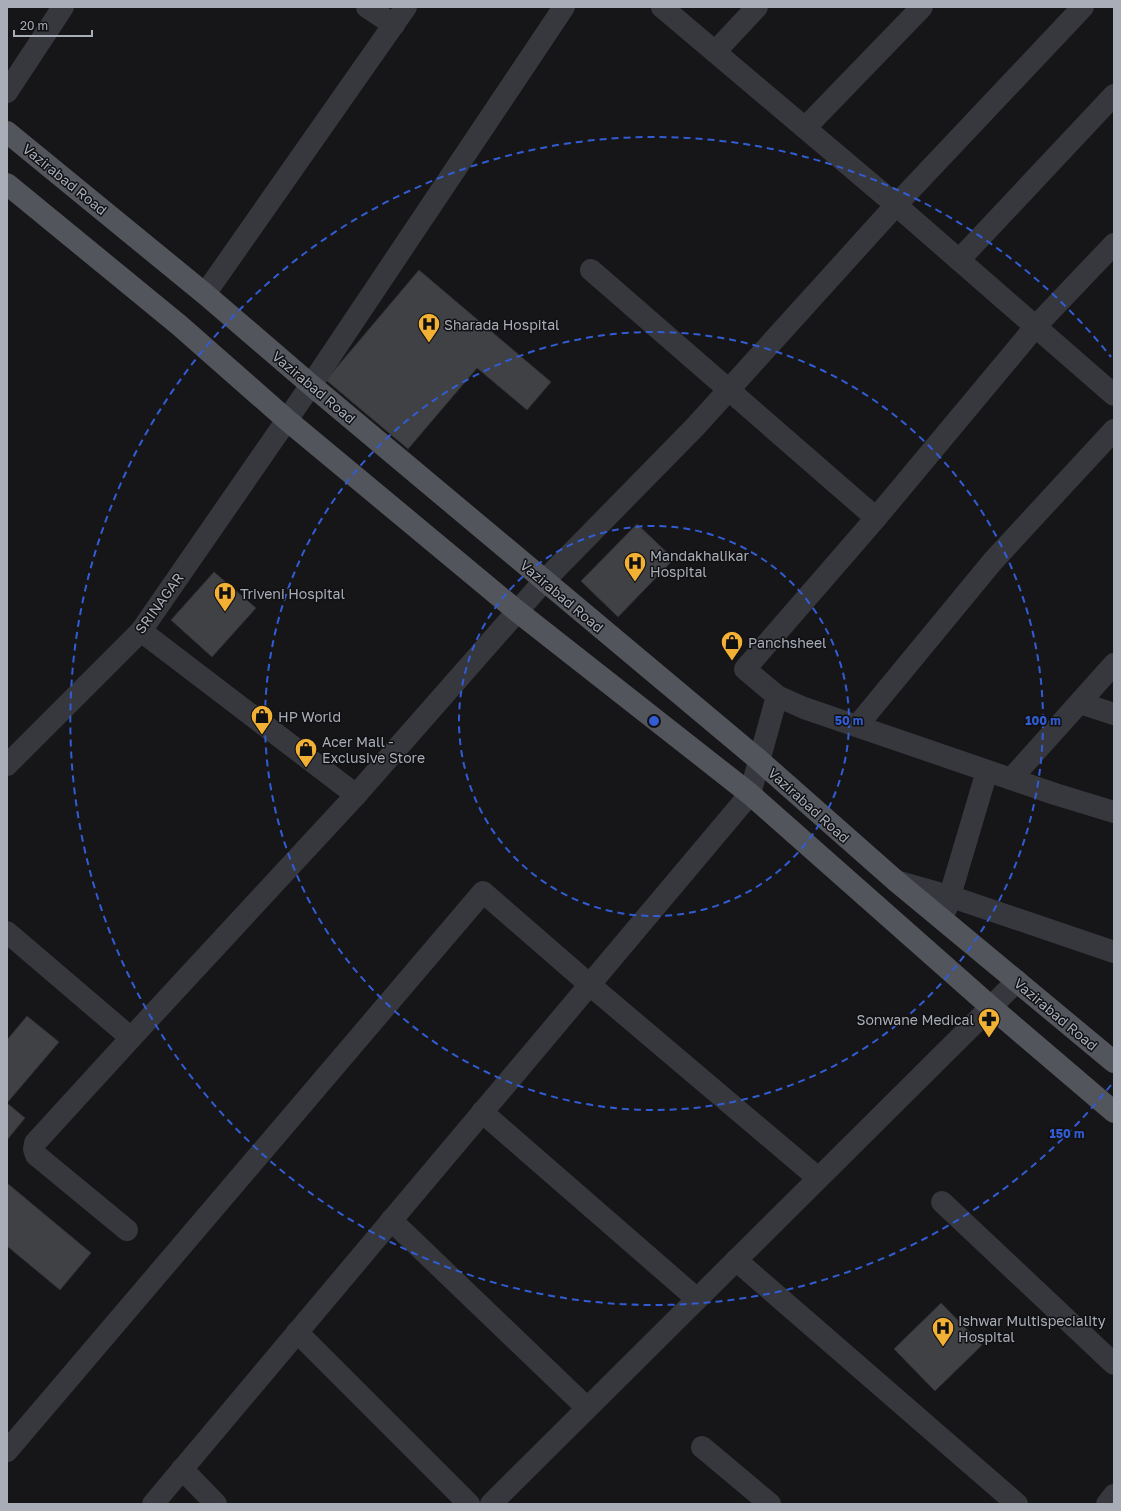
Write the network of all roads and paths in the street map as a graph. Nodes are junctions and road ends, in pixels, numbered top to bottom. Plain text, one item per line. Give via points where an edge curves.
1 (367, 7) edge
2 (406, 7) edge
3 (564, 7) edge
4 (662, 7) edge
5 (757, 7) edge
6 (922, 7) edge
7 (1083, 7) edge
8 (54, 10) edge
9 (394, 25) junction
10 (715, 52) junction
11 (7, 92) edge
12 (1114, 95) edge
13 (805, 128) junction
14 (7, 132) edge
15 (7, 184) edge
16 (896, 205) junction
17 (1114, 244) edge
18 (959, 260) junction
19 (592, 270) dead end
20 (205, 294) junction
21 (1036, 326) junction
22 (311, 385) junction
23 (730, 390) junction
24 (1114, 395) edge
25 (287, 420) junction
26 (1114, 430) edge
27 (876, 518) junction
28 (544, 580) junction
29 (517, 611) junction
30 (141, 631) junction
31 (1114, 664) edge
32 (777, 696) junction
33 (1080, 702) junction
34 (1114, 714) edge
35 (857, 726) junction
36 (760, 761) junction
37 (7, 765) edge
38 (987, 771) junction
39 (1011, 779) junction
40 (750, 794) junction
41 (356, 795) junction
42 (1114, 812) edge
43 (896, 881) junction
44 (949, 896) junction
45 (944, 920) junction
46 (7, 932) edge
47 (1114, 952) edge
48 (1016, 981) junction
49 (590, 985) junction
50 (991, 1007) junction
51 (130, 1038) junction
52 (1114, 1062) edge
53 (482, 1112) junction
54 (1114, 1112) edge
55 (818, 1178) junction
56 (942, 1202) dead end
57 (391, 1220) junction
58 (127, 1230) dead end
59 (736, 1260) junction
60 (697, 1299) junction
61 (297, 1332) junction
62 (1114, 1364) edge
63 (587, 1408) junction
64 (702, 1447) dead end
65 (7, 1452) edge
66 (182, 1469) junction
67 (1114, 1496) edge
68 (153, 1504) edge
69 (216, 1504) edge
70 (469, 1504) edge
71 (491, 1504) edge
72 (770, 1504) edge
73 (1017, 1504) edge
74 (1107, 1504) edge

1 - 9 street
2 - 9 street
3 - 22 street, SRINAGAR
4 - 10 street
5 - 10 street
6 - 13 street
7 - 16 street
8 - 11 street
9 - 20 street
10 - 13 street
12 - 18 street
13 - 16 street
14 - 20 main road, Vazirabad Road
15 - 25 main road via 179,325
16 - 18 street
16 - 23 street
17 - 21 street
18 - 21 street
19 - 23 street
20 - 22 main road, Vazirabad Road
21 - 24 street
21 - 27 street
22 - 25 street, SRINAGAR
22 - 28 main road, Vazirabad Road
23 - 27 street
23 - 28 street
25 - 29 main road
25 - 30 street, SRINAGAR
26 - 35 street via 993,561
27 - 32 street via 745,669
28 - 29 street
28 - 36 main road, Vazirabad Road
29 - 40 main road
29 - 41 street
30 - 37 street, SRINAGAR
30 - 41 street
31 - 33 street
32 - 35 street
32 - 36 street
33 - 34 street
33 - 39 street
35 - 38 street
36 - 40 street
36 - 43 main road, Vazirabad Road
38 - 39 street
38 - 44 street
39 - 42 street
40 - 49 street
40 - 50 main road
41 - 51 street
43 - 44 street
43 - 45 main road, Vazirabad Road
44 - 45 street
44 - 47 street
45 - 48 main road, Vazirabad Road
46 - 51 street
48 - 50 street
48 - 52 main road, Vazirabad Road
49 - 53 street
49 - 55 street
49 - 65 street via 483,892
50 - 54 main road
50 - 55 street
51 - 58 street via 35,1144 34,1149 36,1155
53 - 57 street
53 - 60 street
55 - 59 street
56 - 62 street
57 - 61 street
57 - 63 street
59 - 60 street
59 - 73 street
60 - 63 street
61 - 66 street
61 - 70 street
63 - 71 street
64 - 72 street
66 - 68 street
66 - 69 street
67 - 74 street

